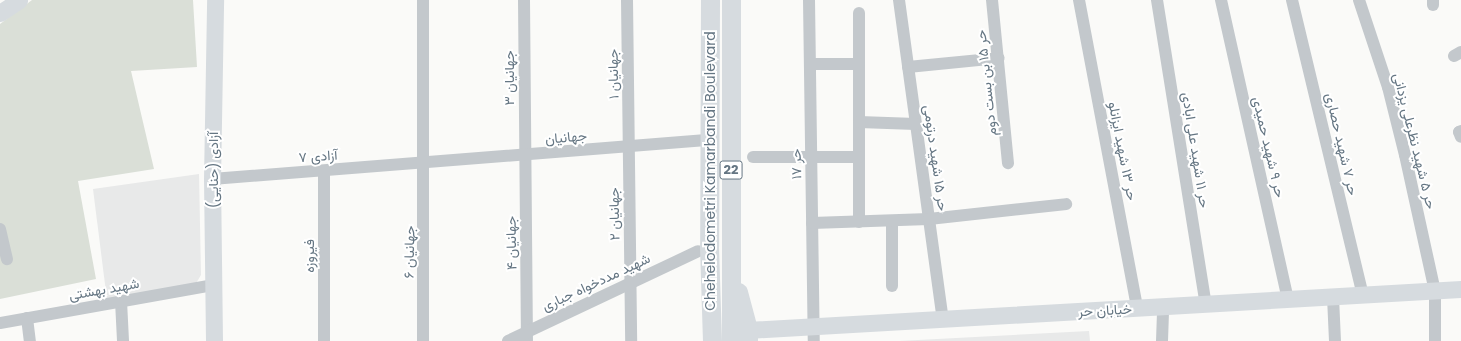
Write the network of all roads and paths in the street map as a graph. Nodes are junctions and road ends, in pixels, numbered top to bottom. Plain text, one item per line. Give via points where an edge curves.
1 (19, 0) edge
2 (215, 0) edge
3 (423, 0) edge
4 (524, 0) edge
5 (627, 0) edge
6 (710, 0) edge
7 (731, 0) edge
8 (808, 0) edge
9 (899, 0) edge
10 (992, 0) edge
11 (1079, 0) edge
12 (1157, 0) edge
13 (1221, 0) edge
14 (1292, 0) edge
15 (1358, 0) edge
16 (0, 13) edge
17 (859, 13) dead end
18 (999, 58) junction
19 (810, 64) junction
20 (859, 64) junction
21 (908, 67) junction
22 (859, 122) junction
23 (916, 124) junction
24 (709, 140) junction
25 (628, 147) junction
26 (525, 155) junction
27 (753, 157) dead end
28 (859, 157) junction
29 (811, 158) junction
30 (425, 163) junction
31 (1008, 163) dead end
32 (324, 170) junction
33 (212, 179) junction
34 (1066, 204) dead end
35 (929, 219) junction
36 (892, 221) junction
37 (859, 222) junction
38 (812, 223) junction
39 (0, 229) edge
40 (698, 251) dead end
41 (7, 259) dead end
42 (731, 266) junction
43 (630, 282) junction
44 (213, 285) junction
45 (892, 286) dead end
46 (1461, 289) edge
47 (1435, 291) junction
48 (1363, 295) junction
49 (1333, 297) junction
50 (1288, 300) junction
51 (121, 301) junction
52 (710, 303) junction
53 (1206, 305) junction
54 (1163, 307) junction
55 (1137, 308) junction
56 (27, 318) junction
57 (943, 320) junction
58 (0, 323) edge
59 (814, 334) edge
60 (748, 335) edge
61 (527, 336) edge
62 (30, 341) edge
63 (123, 341) edge
64 (214, 341) edge
65 (324, 341) edge
66 (423, 341) edge
67 (508, 341) edge
68 (630, 341) edge
69 (705, 341) edge
70 (712, 341) edge
71 (731, 341) edge
72 (1162, 341) edge
73 (1335, 341) edge
74 (1435, 341) edge

1 - 16 street
2 - 33 street, آزادی (حنایی)
3 - 30 street, جهانیان ۶
4 - 26 street, جهانیان ۳
5 - 25 street, جهانیان ۱
6 - 24 main road, Chehelodometri Kamarbandi Boulevard
7 - 42 main road, 22
8 - 19 street, حر ۱۷
9 - 21 street, حر ۱۵ شهید درتومی
10 - 18 street, حر ۱۵ بن بست دوم
11 - 55 street, حر ۱۳ شهید ایزانلو
12 - 53 street, حر ۱۱ شهید علی ابادی
13 - 50 street, حر ۹ شهید حمیدی
14 - 48 street, حر ۷ شهید حصاری
15 - 47 street, حر ۵ شهید نظرعلی یزدانی via 1388,87
17 - 20 street
18 - 21 street
18 - 31 street, حر ۱۵ بن بست دوم
19 - 20 street
19 - 29 street, حر ۱۷
20 - 22 street
21 - 23 street, حر ۱۵ شهید درتومی
22 - 23 street
22 - 28 street
23 - 35 street, حر ۱۵ شهید درتومی
24 - 25 street, جهانیان
24 - 52 main road, Chehelodometri Kamarbandi Boulevard
25 - 26 street, جهانیان
25 - 43 street, جهانیان ۲
26 - 30 street, جهانیان
26 - 61 street, جهانیان ۴
27 - 29 street
28 - 29 street
28 - 37 street
29 - 38 street, حر ۱۷
30 - 32 street, آزادی ۷
30 - 66 street, جهانیان ۶
32 - 33 street, آزادی ۷
32 - 65 street, فیروزه
33 - 44 street, آزادی (حنایی)
34 - 35 street
35 - 36 street
35 - 57 street, حر ۱۵ شهید درتومی
36 - 37 street
36 - 45 street
37 - 38 street
38 - 59 street, حر ۱۷
39 - 41 street
40 - 43 street, شهید مددخواه جباری
42 - 60 main road
42 - 71 main road, 22
43 - 61 street, شهید مددخواه جباری
43 - 68 street, جهانیان ۲
44 - 51 street, شهید بهشتی
44 - 64 street, آزادی (حنایی)
46 - 47 street, خیابان حر
47 - 48 street, خیابان حر
47 - 74 street, حر ۵ شهید نظرعلی یزدانی
48 - 49 street, خیابان حر
49 - 50 street, خیابان حر
49 - 73 street
50 - 53 street, خیابان حر
51 - 56 street, شهید بهشتی
51 - 63 street
52 - 69 main road
52 - 70 main road, Chehelodometri Kamarbandi Boulevard
53 - 54 street, خیابان حر
54 - 55 street, خیابان حر
54 - 72 street
55 - 57 street, خیابان حر
56 - 58 street, شهید بهشتی
56 - 62 street
57 - 59 street, خیابان حر
59 - 60 street, خیابان حر
61 - 67 street, شهید مددخواه جباری

